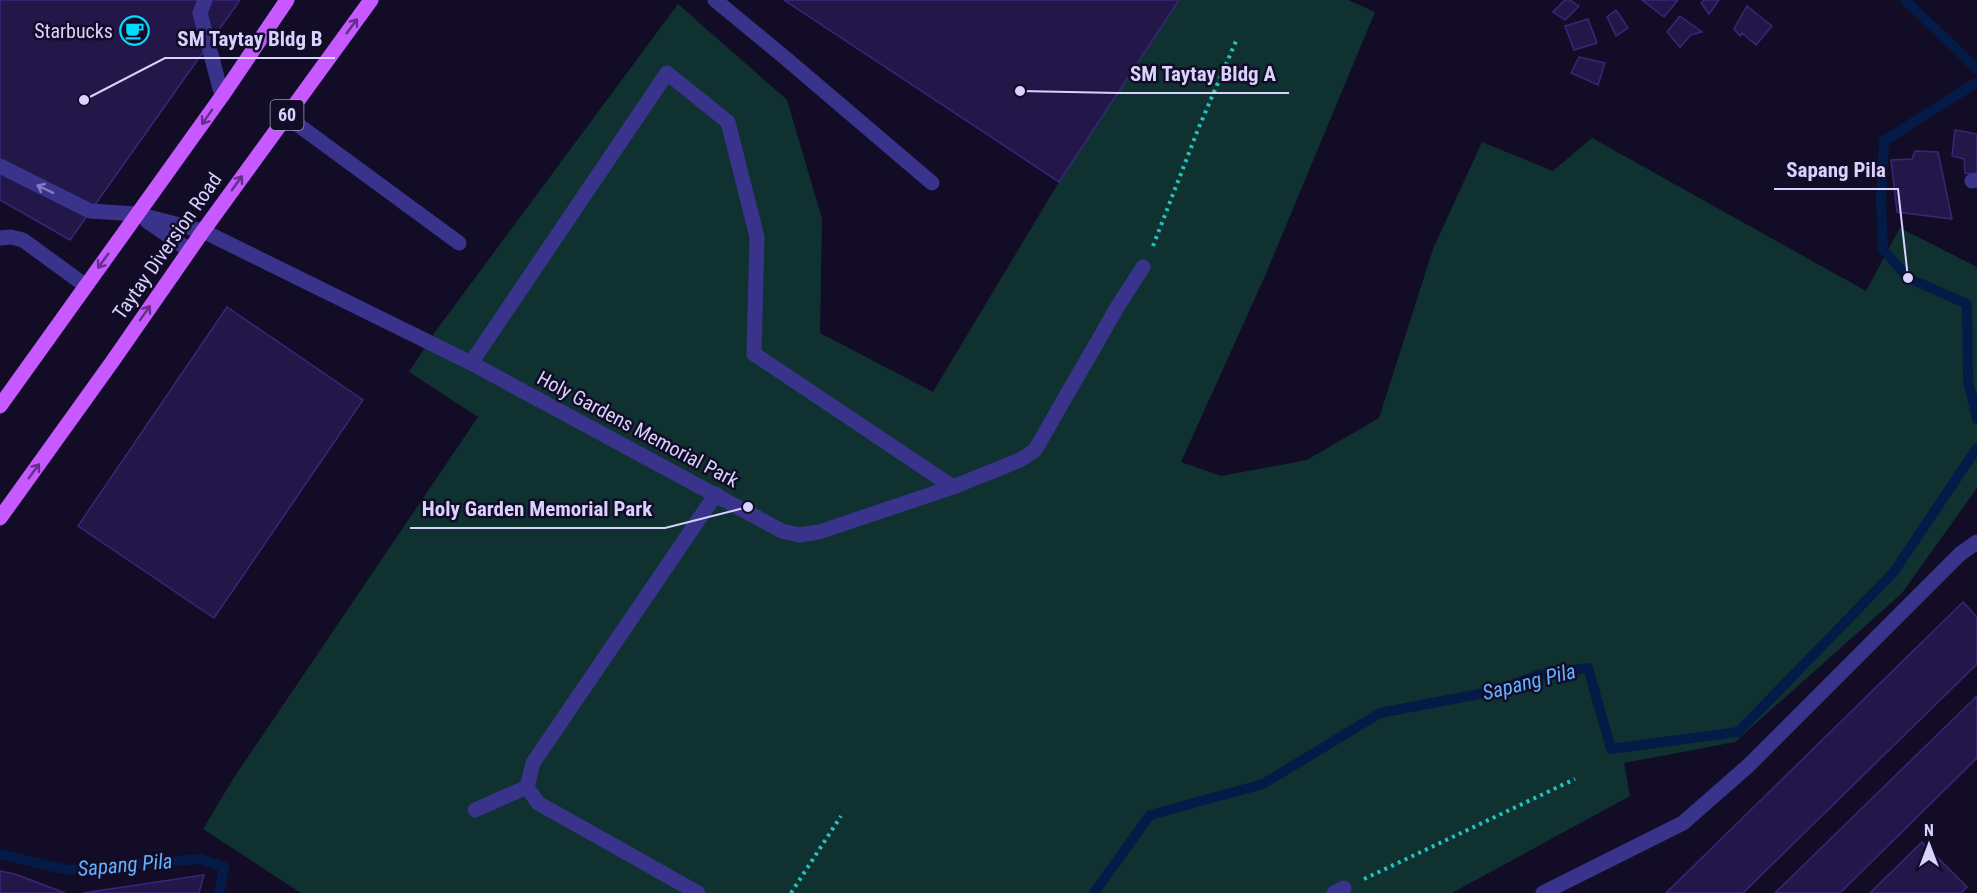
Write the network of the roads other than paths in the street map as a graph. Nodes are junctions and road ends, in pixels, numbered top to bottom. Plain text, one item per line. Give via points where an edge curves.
1 (205, 0) edge
2 (288, 0) edge
3 (371, 0) edge
4 (715, 0) edge
5 (222, 96) junction
6 (286, 116) junction
7 (0, 166) edge
8 (932, 183) dead end
9 (137, 214) junction
10 (203, 231) junction
11 (0, 238) edge
12 (459, 243) dead end
13 (189, 250) junction
14 (1143, 267) road end
15 (86, 286) junction
16 (471, 363) junction
17 (0, 406) edge
18 (953, 487) junction
19 (716, 494) junction
20 (0, 518) edge
21 (1977, 542) edge
22 (527, 787) junction
23 (475, 810) dead end
24 (698, 893) edge
25 (1543, 893) edge

1 - 5 street via 200,13
2 - 5 main road
6 -> 3 main road, Taytay Diversion Road / 60
4 - 8 street
5 -> 9 main road
10 -> 6 main road, Taytay Diversion Road / 60
6 - 12 street
9 -> 7 street, Holy Gardens Memorial Park via 90,211
9 - 10 street, Holy Gardens Memorial Park
9 - 13 street
9 -> 15 main road
10 - 13 main road, Taytay Diversion Road / 60
10 - 16 street, Holy Gardens Memorial Park
11 - 15 street via 23,240
20 -> 13 main road, Taytay Diversion Road / 60
14 - 18 street, Holy Gardens Memorial Park via 1035,450
15 - 17 main road
16 - 18 street via 667,73 728,122 757,237 754,354
16 - 19 street, Holy Gardens Memorial Park
18 - 19 street, Holy Gardens Memorial Park via 799,536 782,531
19 - 22 street via 533,764
21 - 25 street via 1960,554 1749,765 1683,823
22 - 23 street
22 - 24 street via 538,803

